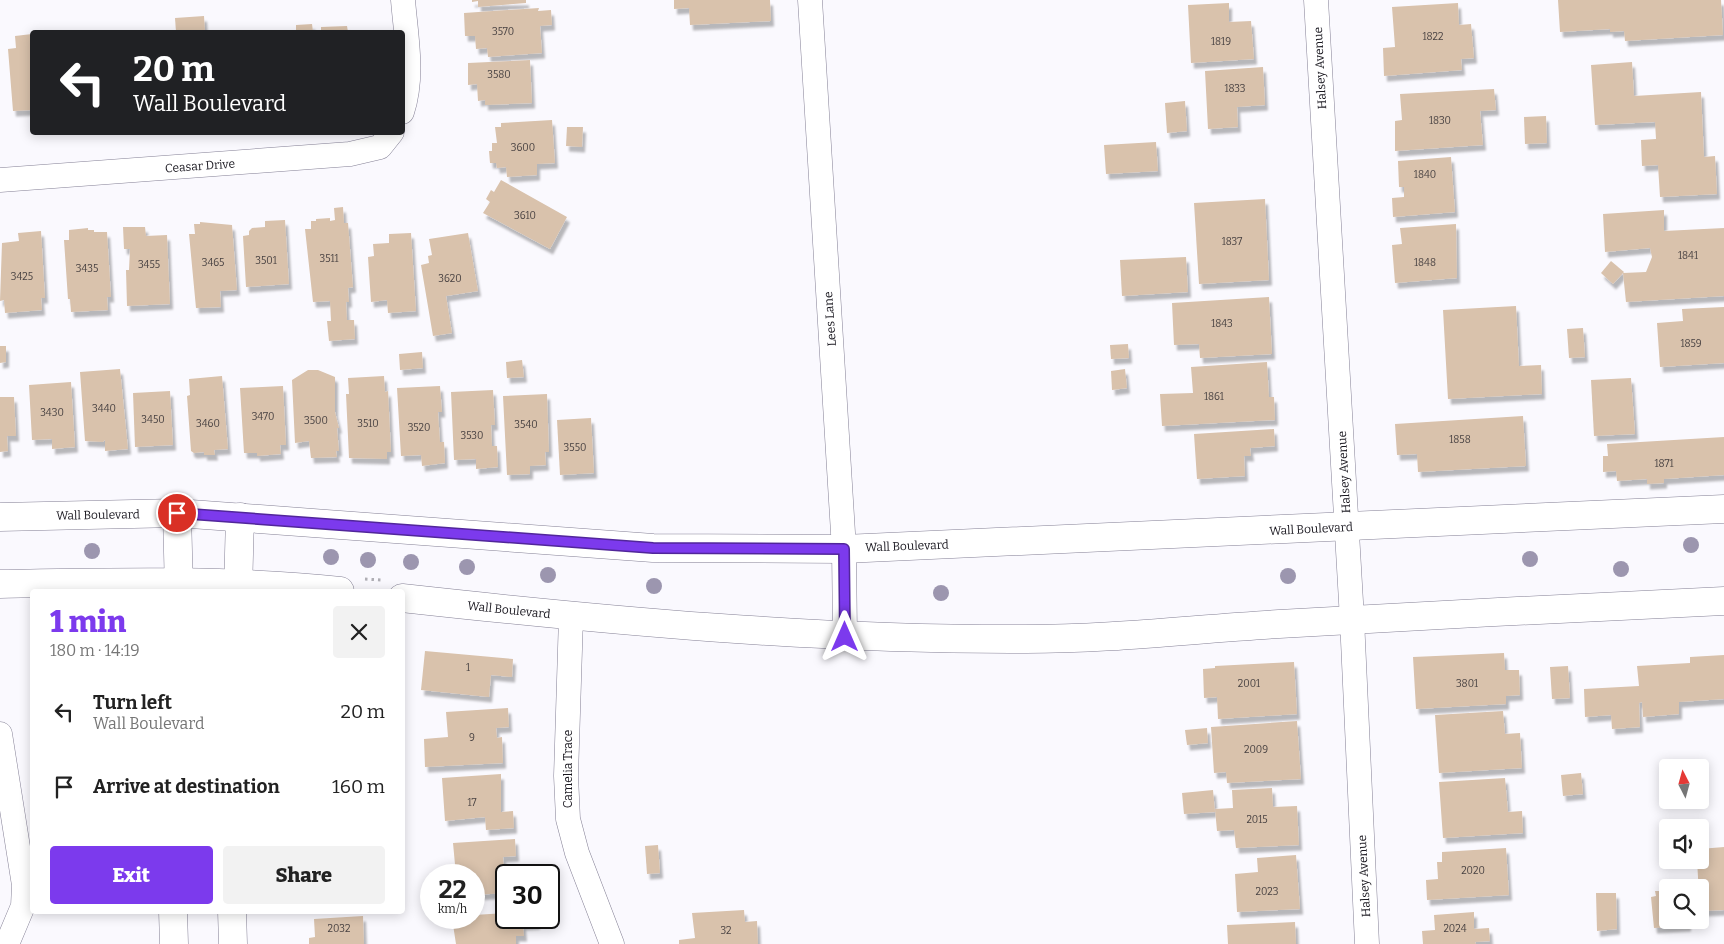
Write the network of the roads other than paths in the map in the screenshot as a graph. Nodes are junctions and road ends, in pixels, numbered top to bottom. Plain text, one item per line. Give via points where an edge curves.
1 (403, 0) edge
2 (810, 0) edge
3 (1316, 0) edge
4 (405, 104) edge
5 (390, 135) edge
6 (0, 180) edge
7 (1724, 509) edge
8 (177, 513) junction
9 (0, 517) edge
10 (240, 517) junction
11 (1347, 527) junction
12 (844, 549) junction
13 (0, 584) edge
14 (179, 587) edge
15 (238, 588) edge
16 (321, 589) edge
17 (405, 598) edge
18 (1724, 601) edge
19 (571, 617) junction
20 (1352, 619) junction
21 (845, 637) junction
22 (0, 734) edge
23 (28, 877) edge
24 (173, 914) edge
25 (232, 914) edge
26 (7, 944) edge
27 (174, 944) edge
28 (233, 944) edge
29 (612, 944) edge
30 (1367, 944) edge

1 - 4 street via 409,65
2 - 12 street, Lees Lane
3 - 11 street, Halsey Avenue
5 - 6 street, Ceasar Drive via 380,147 350,154
7 - 11 street, Wall Boulevard
8 - 9 street, Wall Boulevard
8 - 10 street, Wall Boulevard
8 - 14 street
10 - 12 street, Wall Boulevard via 653,548
10 - 15 street
11 - 12 street, Wall Boulevard
11 - 20 street, Halsey Avenue
12 - 21 street, Lees Lane
13 - 14 street
14 - 15 street
15 - 16 street via 292,586
17 - 19 street, Wall Boulevard
18 - 20 street, Wall Boulevard
19 - 21 street, Wall Boulevard
19 - 29 street, Camelia Trace via 566,776 568,819 577,853
20 - 21 street, Wall Boulevard via 1123,636 1031,639
20 - 30 street, Halsey Avenue
22 - 23 street
23 - 26 street via 23,906
24 - 27 street
25 - 28 street

